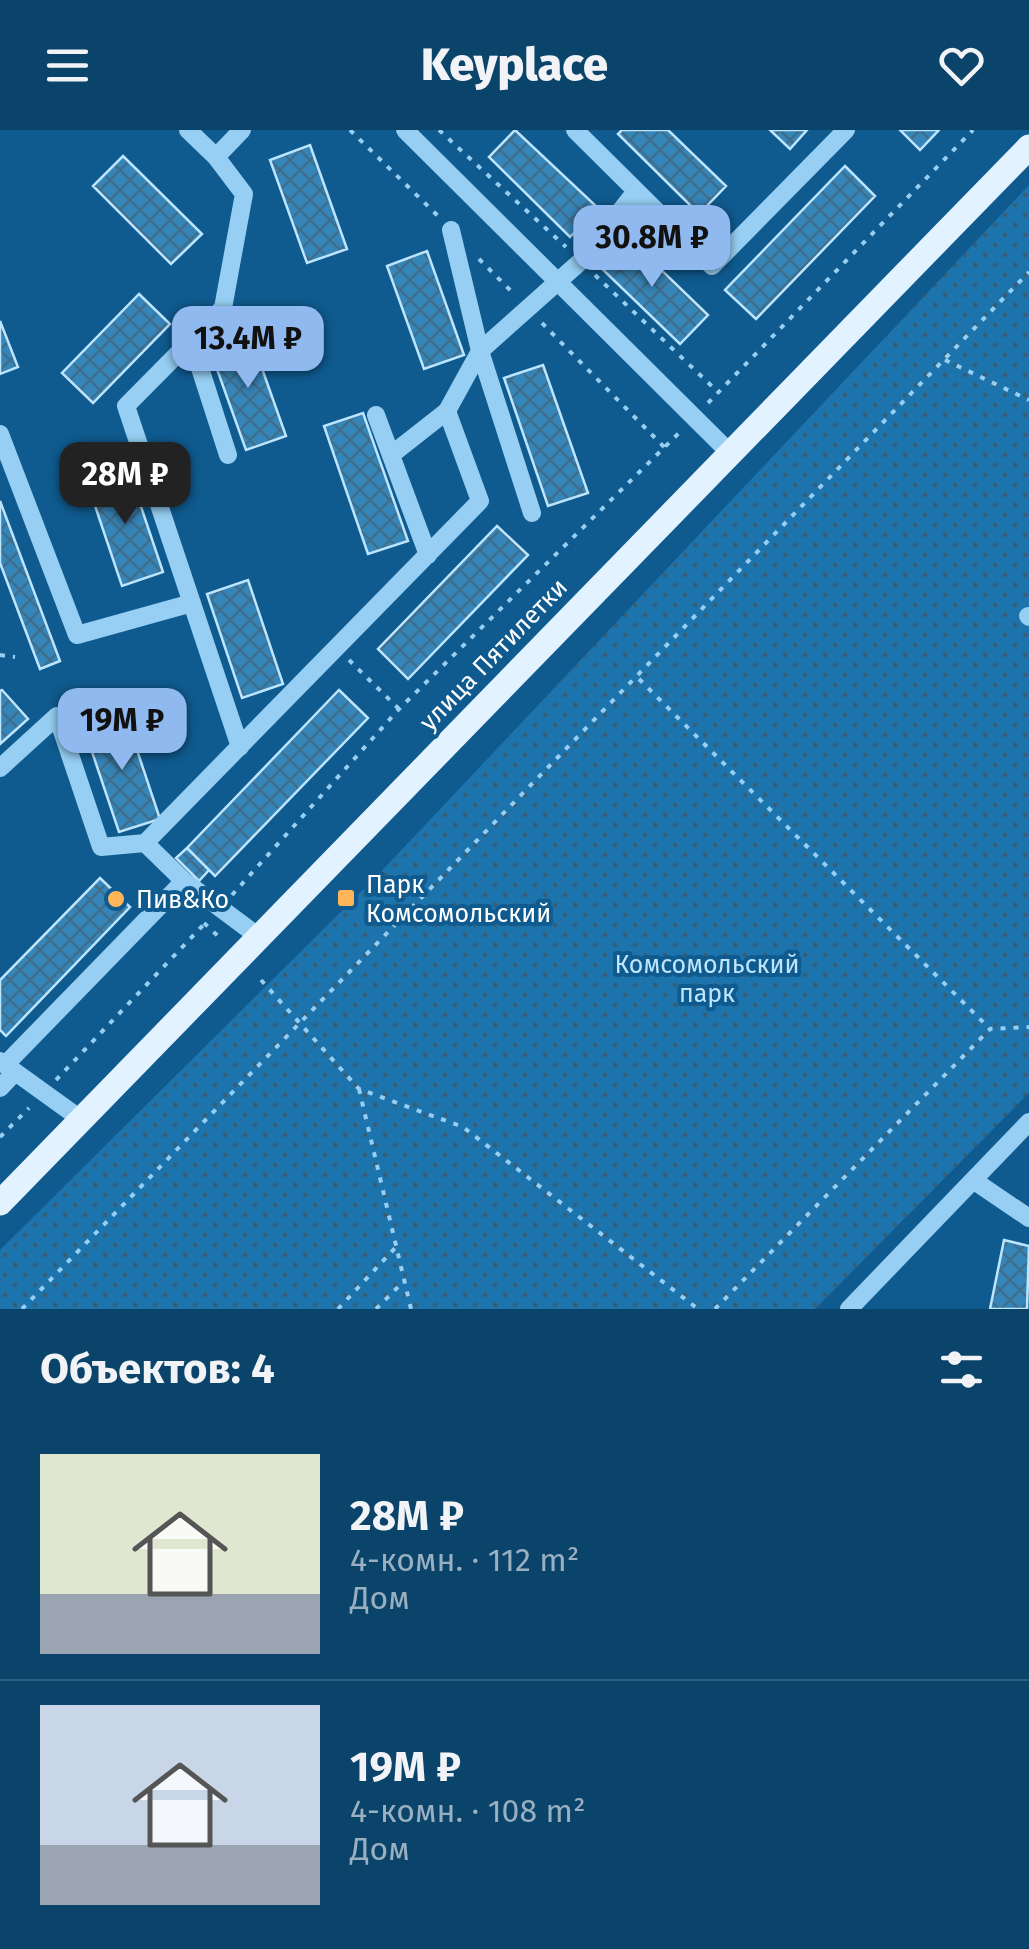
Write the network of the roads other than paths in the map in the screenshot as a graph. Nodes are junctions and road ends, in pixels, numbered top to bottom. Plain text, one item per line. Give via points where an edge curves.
1 (188, 130) edge
2 (242, 130) edge
3 (405, 130) edge
4 (575, 130) edge
5 (846, 130) edge
6 (1029, 147) edge
7 (216, 156) junction
8 (636, 191) junction
9 (451, 230) road end
10 (559, 282) junction
11 (190, 337) junction
12 (480, 351) junction
13 (446, 411) junction
14 (376, 415) dead end
15 (0, 434) edge
16 (731, 454) junction
17 (228, 455) dead end
18 (391, 455) junction
19 (532, 514) dead end
20 (428, 555) junction
21 (192, 603) junction
22 (240, 747) junction
23 (0, 768) edge
24 (145, 843) junction
25 (184, 881) junction
26 (259, 938) junction
27 (6, 1066) edge
28 (0, 1088) edge
29 (82, 1120) junction
30 (1029, 1122) edge
31 (974, 1180) junction
32 (0, 1203) edge
33 (1029, 1218) edge
34 (849, 1309) edge

1 - 7 street
2 - 7 street
3 - 10 street
4 - 8 street
5 - 8 street via 712,266
6 - 16 main road, улица Пятилетки
7 - 11 street via 244,194 224,308
8 - 10 street
9 - 12 street
10 - 12 street
10 - 16 street
11 - 17 street
11 - 21 street via 126,406
12 - 13 street
12 - 19 street
13 - 18 street
13 - 20 street via 480,502
14 - 18 street
15 - 21 street via 77,635
16 - 26 main road, улица Пятилетки
18 - 20 street
20 - 22 street
21 - 22 street
22 - 24 street
23 - 24 street via 57,716 100,847
24 - 25 street
25 - 26 street
25 - 27 street
26 - 29 main road, улица Пятилетки
27 - 28 street
27 - 29 street
29 - 32 main road, улица Пятилетки
30 - 31 street
31 - 33 street
31 - 34 street

